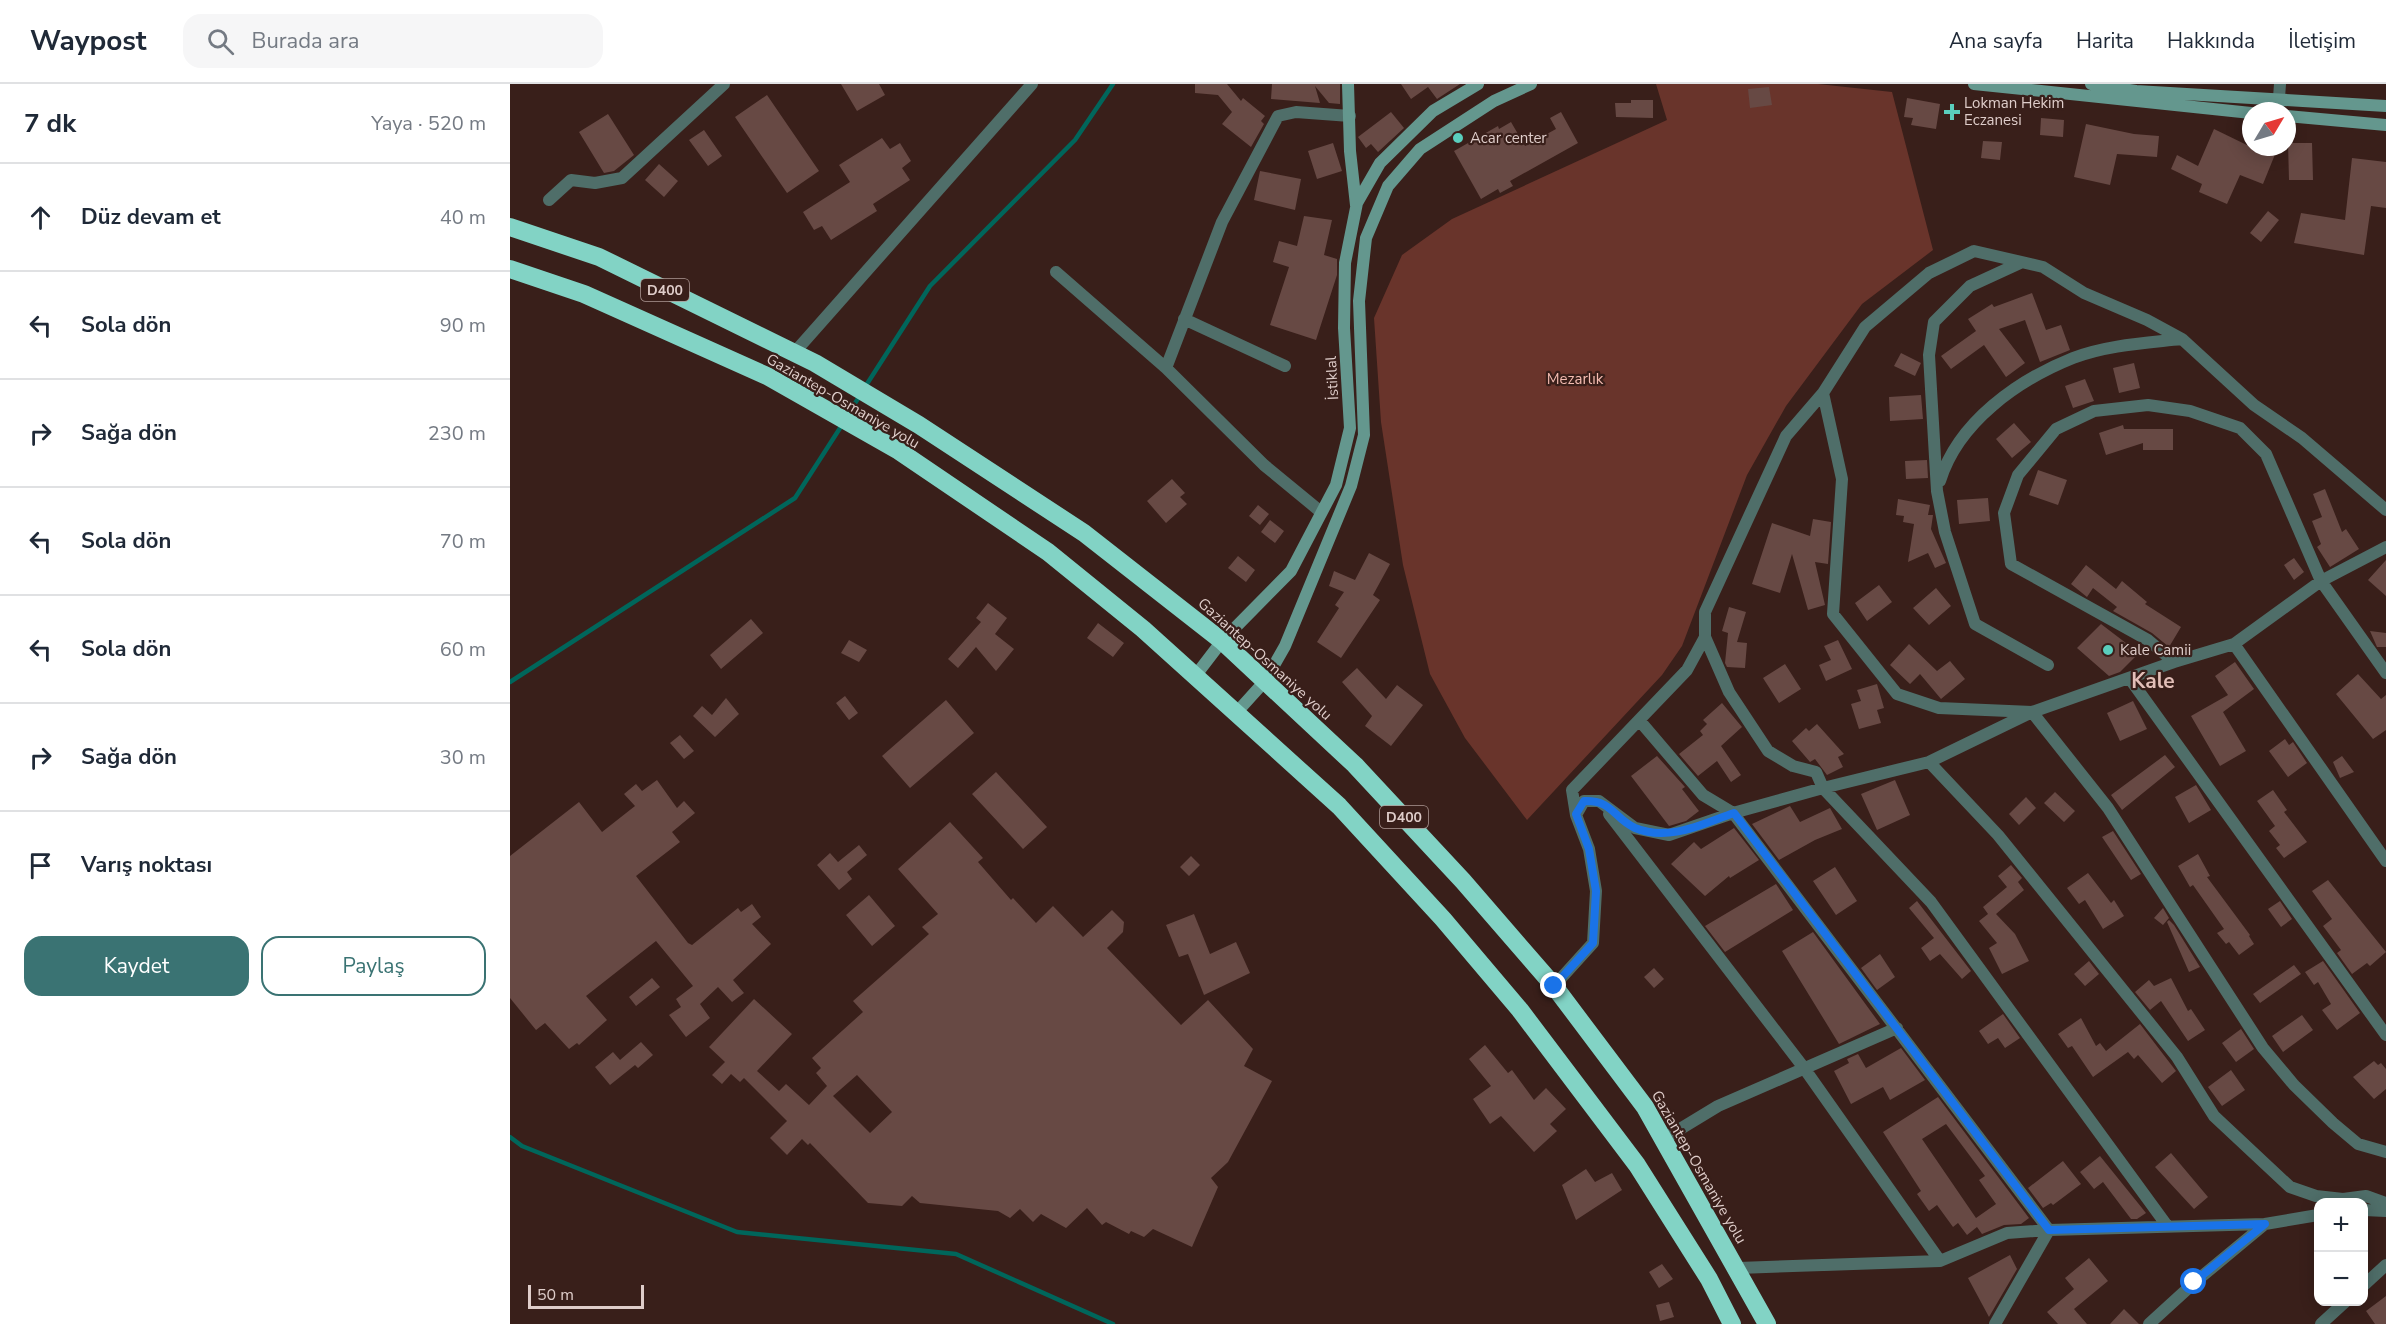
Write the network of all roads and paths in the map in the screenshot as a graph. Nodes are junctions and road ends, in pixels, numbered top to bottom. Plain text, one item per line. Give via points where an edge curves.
1 (724, 84) edge
2 (1032, 84) edge
3 (1348, 84) edge
4 (1478, 84) edge
5 (1531, 84) edge
6 (1974, 84) edge
7 (2091, 84) edge
8 (2280, 84) edge
9 (2279, 98) junction
10 (2279, 102) edge
11 (2386, 106) edge
12 (2242, 111) edge
13 (1350, 116) junction
14 (2296, 117) edge
15 (2386, 125) edge
16 (549, 200) dead end
17 (1356, 207) junction
18 (510, 226) edge
19 (2020, 263) junction
20 (510, 269) edge
21 (1056, 272) dead end
22 (1184, 319) junction
23 (2182, 339) junction
24 (794, 353) junction
25 (1285, 366) dead end
26 (1166, 368) junction
27 (1823, 393) junction
28 (1937, 491) junction
29 (2386, 510) edge
30 (1321, 512) junction
31 (2386, 547) edge
32 (2321, 581) junction
33 (1705, 637) junction
34 (1222, 641) junction
35 (2234, 644) junction
36 (2174, 662) junction
37 (2048, 665) dead end
38 (2386, 673) edge
39 (1196, 675) junction
40 (2130, 679) junction
41 (1265, 681) junction
42 (1236, 712) junction
43 (2032, 712) junction
44 (1639, 720) junction
45 (1929, 762) junction
46 (1823, 788) junction
47 (1599, 801) junction
48 (1734, 813) junction
49 (1576, 814) junction
50 (2386, 861) edge
51 (1554, 986) junction
52 (1897, 1028) junction
53 (2386, 1035) edge
54 (1804, 1068) junction
55 (1662, 1140) junction
56 (2386, 1152) edge
57 (2386, 1203) edge
58 (2368, 1210) edge
59 (2386, 1210) edge
60 (2314, 1216) edge
61 (2265, 1224) junction
62 (2168, 1227) junction
63 (2049, 1230) junction
64 (1940, 1261) junction
65 (2386, 1265) edge
66 (1738, 1268) junction
67 (2368, 1281) edge
68 (2340, 1306) edge
69 (1732, 1324) edge
70 (1767, 1324) edge
71 (1995, 1324) edge
72 (2149, 1324) edge
73 (2320, 1324) edge

1 - 16 street via 622,178 595,183 571,180
2 - 24 street
3 - 13 street
4 - 17 street, İstiklal via 1433,111 1380,163
5 - 41 street via 1494,101 1420,149 1388,186 1366,238 1359,302 1364,435 1351,486 1285,646
6 - 12 street
7 - 9 street
8 - 9 street
9 - 10 street
9 - 11 street
13 - 17 street
13 - 22 street via 1296,112 1278,116 1222,222
14 - 15 street
17 - 30 street, İstiklal via 1345,263 1350,428 1335,484
18 - 24 highway, Gaziantep-Osmaniye yolu / D400 via 599,257
19 - 23 street via 2043,267 2084,293
19 - 27 street via 1974,251 1929,273 1865,327
19 - 28 street via 1970,286 1934,322 1929,355
20 - 39 highway, Gaziantep-Osmaniye yolu / D400 via 584,294 766,376 898,452 1048,552
21 - 26 street
22 - 25 street
22 - 26 street
23 - 28 street via 2074,358 2008,391 1947,459
23 - 29 street via 2253,405 2302,438
24 - 34 highway, Gaziantep-Osmaniye yolu / D400 via 919,425 1084,533
26 - 30 street via 1264,465
27 - 33 street via 1786,436 1705,612
27 - 43 street via 1842,479 1833,614 1897,694 1939,708
28 - 37 street via 1945,532 1975,624
30 - 34 street, İstiklal via 1291,571
31 - 32 street
32 - 35 street
32 - 36 street via 2266,454 2240,428 2190,411 2148,405 2094,411 2056,429 2018,475 2004,513 2012,564 2148,640
32 - 38 street
33 - 44 street via 1687,670
33 - 46 street via 1730,692 1768,751 1793,766 1816,772
34 - 39 street, İstiklal
34 - 41 highway, Gaziantep-Osmaniye yolu / D400
35 - 36 street
35 - 50 street
36 - 40 street
39 - 42 highway, Gaziantep-Osmaniye yolu / D400
40 - 43 street
40 - 53 street
41 - 42 street
41 - 51 highway, Gaziantep-Osmaniye yolu / D400 via 1355,765
42 - 69 highway, Gaziantep-Osmaniye yolu / D400 via 1339,806 1520,1010 1637,1165 1709,1279
43 - 45 street
43 - 56 street via 2108,808 2269,1055 2333,1124 2358,1144
44 - 48 street via 1703,795
44 - 49 street via 1572,790
45 - 46 street
45 - 57 street via 1998,835 2155,1029 2214,1116 2290,1187 2316,1196 2366,1196
46 - 48 street
46 - 62 street via 1931,902
47 - 48 street via 1635,828 1669,835
47 - 49 street via 1584,801
47 - 54 street
48 - 52 street
49 - 51 street via 1589,849 1596,891 1593,943
51 - 55 highway, Gaziantep-Osmaniye yolu / D400 via 1645,1107
52 - 54 street
52 - 63 street
54 - 55 street via 1718,1106
54 - 64 street
55 - 66 highway, Gaziantep-Osmaniye yolu / D400
58 - 59 street
60 - 61 street
61 - 62 street
61 - 72 street
62 - 63 street
63 - 64 street via 2007,1233
63 - 71 street
64 - 66 street
65 - 67 street
66 - 70 highway, Gaziantep-Osmaniye yolu / D400
68 - 73 street

